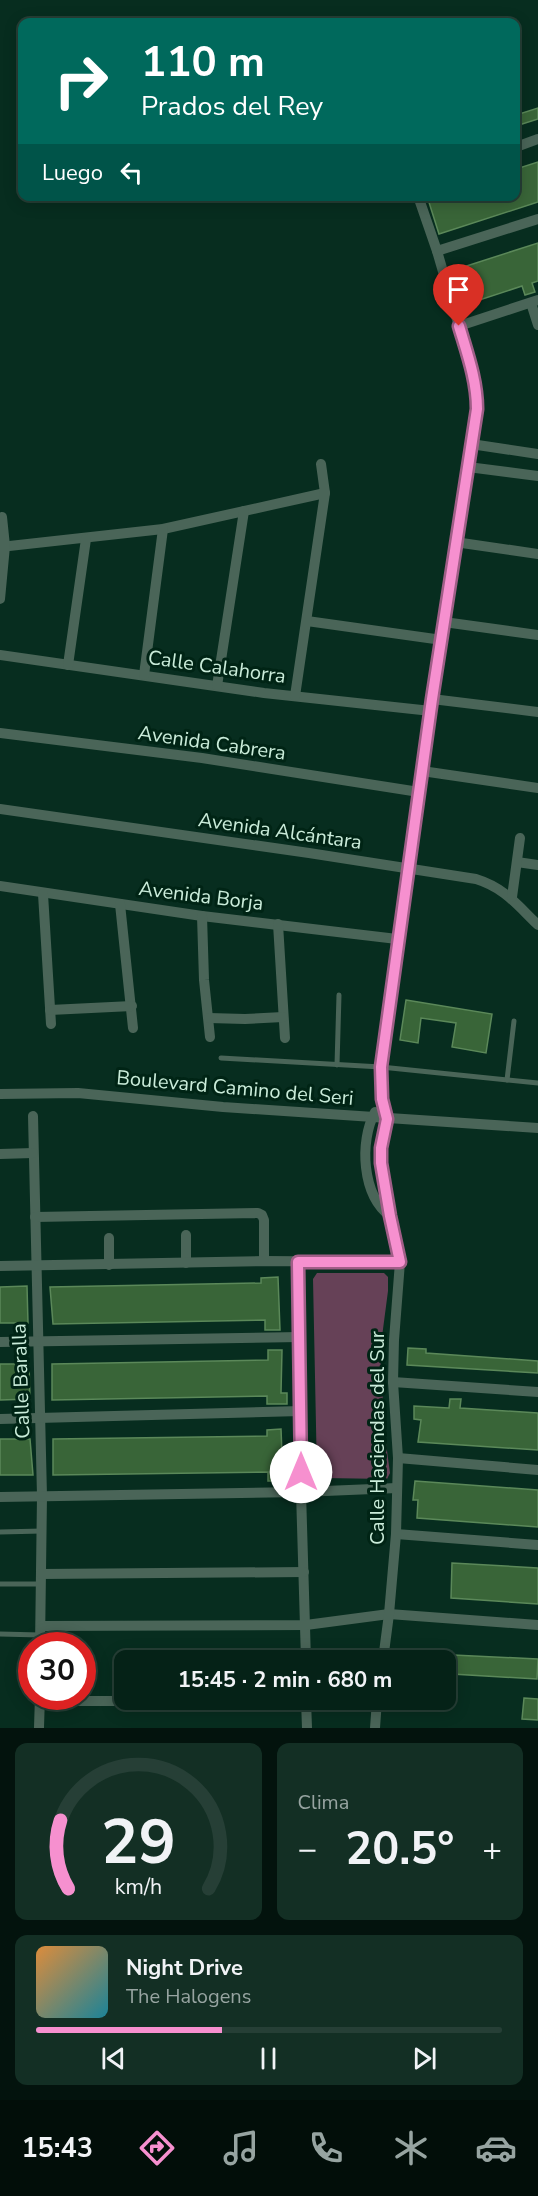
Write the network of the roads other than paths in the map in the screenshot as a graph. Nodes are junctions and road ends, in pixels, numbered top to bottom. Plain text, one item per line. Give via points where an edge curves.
1 (538, 139) edge
2 (520, 146) edge
3 (420, 201) edge
4 (538, 219) edge
5 (437, 251) junction
6 (535, 302) edge
7 (538, 325) edge
8 (459, 326) junction
9 (471, 444) junction
10 (538, 454) edge
11 (321, 464) dead end
12 (468, 466) junction
13 (538, 476) edge
14 (325, 493) junction
15 (244, 510) junction
16 (2, 517) dead end
17 (164, 529) junction
18 (86, 539) junction
19 (455, 542) junction
20 (3, 546) edge
21 (538, 554) edge
22 (0, 599) edge
23 (307, 621) junction
24 (444, 622) junction
25 (538, 635) edge
26 (442, 639) junction
27 (0, 655) edge
28 (68, 665) junction
29 (144, 675) junction
30 (218, 686) junction
31 (295, 696) junction
32 (432, 699) junction
33 (430, 711) junction
34 (538, 712) edge
35 (0, 733) edge
36 (422, 771) junction
37 (538, 788) edge
38 (419, 792) junction
39 (0, 809) edge
40 (520, 838) dead end
41 (517, 862) junction
42 (538, 865) edge
43 (408, 867) junction
44 (0, 886) edge
45 (43, 894) junction
46 (512, 897) junction
47 (120, 904) junction
48 (202, 916) junction
49 (278, 924) junction
50 (538, 925) edge
51 (398, 939) junction
52 (339, 995) dead end
53 (132, 1006) junction
54 (50, 1010) junction
55 (283, 1017) junction
56 (209, 1018) junction
57 (514, 1021) dead end
58 (51, 1024) dead end
59 (133, 1028) dead end
60 (210, 1036) dead end
61 (285, 1038) dead end
62 (221, 1058) dead end
63 (337, 1065) junction
64 (381, 1067) junction
65 (507, 1080) junction
66 (538, 1083) edge
67 (0, 1094) edge
68 (382, 1099) junction
69 (33, 1116) dead end
70 (372, 1118) junction
71 (387, 1119) junction
72 (538, 1128) edge
73 (33, 1153) junction
74 (0, 1154) edge
75 (390, 1216) junction
76 (35, 1217) junction
77 (186, 1235) dead end
78 (109, 1239) dead end
79 (264, 1261) junction
80 (298, 1262) junction
81 (400, 1262) junction
82 (186, 1263) junction
83 (35, 1265) junction
84 (110, 1265) junction
85 (0, 1266) edge
86 (300, 1337) junction
87 (38, 1341) junction
88 (0, 1342) edge
89 (393, 1382) junction
90 (538, 1392) edge
91 (301, 1411) junction
92 (40, 1418) junction
93 (0, 1419) edge
94 (398, 1458) junction
95 (538, 1470) edge
96 (397, 1488) junction
97 (301, 1492) junction
98 (42, 1496) junction
99 (0, 1497) edge
100 (42, 1531) junction
101 (0, 1532) edge
102 (396, 1534) junction
103 (538, 1545) edge
104 (304, 1572) junction
105 (41, 1579) junction
106 (0, 1584) edge
107 (389, 1614) junction
108 (306, 1625) junction
109 (538, 1625) edge
110 (40, 1632) edge
111 (96, 1633) edge
112 (0, 1634) edge
113 (18, 1634) edge
114 (306, 1650) edge
115 (384, 1650) edge
116 (96, 1699) edge
117 (114, 1699) edge
118 (40, 1710) edge
119 (306, 1710) edge
120 (376, 1710) edge
121 (39, 1728) edge
122 (307, 1728) edge
123 (375, 1728) edge

1 - 2 street
3 - 5 street, Calle Haciendas del Sur
4 - 5 street
5 - 8 street, Calle Haciendas del Sur
6 - 7 street
6 - 8 street
8 - 9 street, Calle Haciendas del Sur via 477,392
9 - 10 street
9 - 12 street, Calle Haciendas del Sur
11 - 14 street
12 - 13 street
12 - 19 street, Calle Haciendas del Sur
14 - 15 street
14 - 23 street
15 - 17 street
15 - 30 street
16 - 20 street
17 - 18 street
17 - 29 street
18 - 20 street
18 - 28 street
19 - 21 street
19 - 24 street, Calle Haciendas del Sur
20 - 22 street
23 - 26 street
23 - 31 street
24 - 25 street
24 - 26 street, Calle Haciendas del Sur
26 - 32 street, Calle Haciendas del Sur
27 - 28 street, Calle Calahorra
28 - 29 street, Calle Calahorra
29 - 30 street, Calle Calahorra
30 - 31 street, Calle Calahorra
31 - 33 street, Calle Calahorra
32 - 33 street, Calle Haciendas del Sur
32 - 34 street
33 - 36 street, Calle Haciendas del Sur
35 - 38 street, Avenida Cabrera via 201,758
36 - 37 street
36 - 38 street, Calle Haciendas del Sur
38 - 43 street, Calle Haciendas del Sur
39 - 43 street, Avenida Alcántara
40 - 41 street
41 - 42 street
41 - 46 street
43 - 46 street, Avenida Alcántara via 476,879 493,884
43 - 51 street, Calle Haciendas del Sur
44 - 45 street, Avenida Borja
45 - 47 street, Avenida Borja
45 - 54 street
46 - 50 street, Avenida Alcántara
47 - 48 street, Avenida Borja
47 - 53 street
48 - 49 street, Avenida Borja
48 - 56 street
49 - 51 street, Avenida Borja
49 - 55 street
51 - 64 street, Calle Haciendas del Sur
52 - 63 lane
53 - 54 street
53 - 59 street
54 - 58 street
55 - 56 street
55 - 61 street
56 - 60 street
57 - 65 lane
62 - 63 lane
63 - 64 lane
64 - 65 lane
64 - 68 street, Calle Haciendas del Sur
65 - 66 lane
67 - 70 street, Boulevard Camino del Seri via 78,1093
68 - 70 street, Calle Haciendas del Sur
68 - 71 street, Calle Haciendas del Sur
69 - 73 street, Calle Baralla
70 - 71 street, Boulevard Camino del Seri
70 - 75 street, Calle Haciendas del Sur via 367,1169 375,1202
71 - 72 street, Boulevard Camino del Seri
71 - 75 street, Calle Haciendas del Sur via 381,1163
73 - 74 street
73 - 76 street, Calle Baralla
75 - 81 street, Calle Haciendas del Sur
76 - 79 street via 258,1214 264,1220
76 - 83 street, Calle Baralla
77 - 82 street
78 - 84 street
79 - 80 street
79 - 82 street
80 - 81 street
80 - 86 street
81 - 89 street, Calle Haciendas del Sur
82 - 84 street
83 - 84 street
83 - 85 street
83 - 87 street, Calle Baralla
86 - 87 street
86 - 91 street
87 - 88 street
87 - 92 street, Calle Baralla
89 - 90 street
89 - 94 street, Calle Haciendas del Sur
91 - 92 street
91 - 97 street
92 - 93 street
92 - 98 street, Calle Baralla
94 - 95 street
94 - 96 street, Calle Haciendas del Sur
96 - 97 street
96 - 102 street, Calle Haciendas del Sur
97 - 98 street
97 - 104 street
98 - 99 street
98 - 100 street, Calle Baralla
100 - 101 lane
100 - 105 street, Calle Baralla
102 - 103 street
102 - 107 street, Calle Haciendas del Sur
104 - 105 street
104 - 108 street
105 - 106 lane
105 - 110 street, Calle Baralla
107 - 108 street
107 - 109 street
107 - 115 street, Calle Haciendas del Sur
108 - 111 street
108 - 114 street
112 - 113 lane
116 - 117 street
118 - 121 street
119 - 122 street
120 - 123 street

